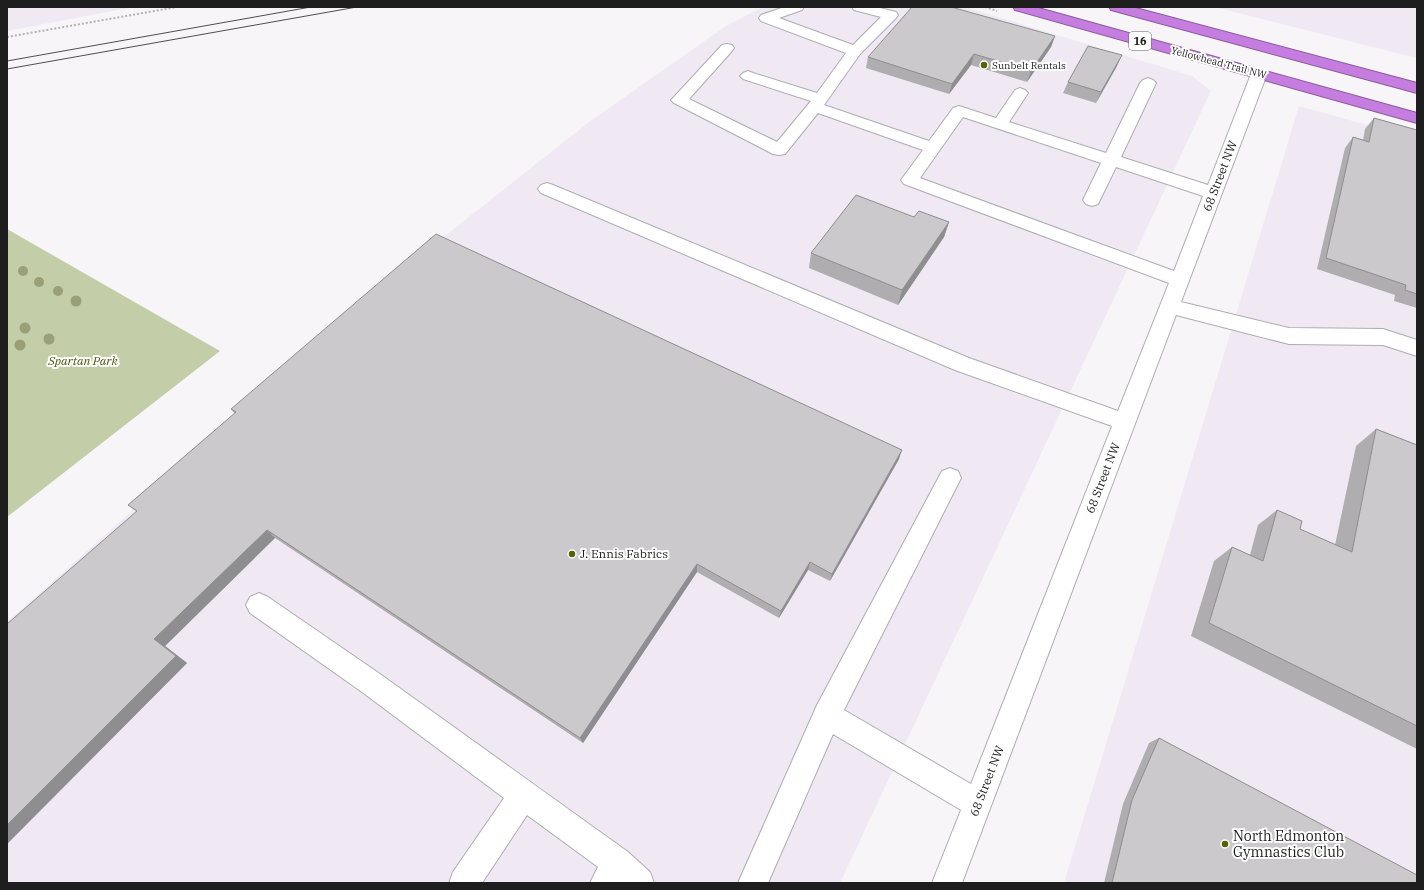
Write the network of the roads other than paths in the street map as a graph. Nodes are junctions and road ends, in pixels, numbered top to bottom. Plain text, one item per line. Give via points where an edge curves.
1 (797, 7) edge
2 (858, 7) edge
3 (1020, 7) edge
4 (1116, 7) edge
5 (727, 48) dead end
6 (855, 51) junction
7 (1259, 74) junction
8 (748, 76) dead end
9 (1148, 83) dead end
10 (1417, 88) edge
11 (1020, 93) dead end
12 (818, 103) junction
13 (1417, 118) edge
14 (1000, 124) junction
15 (932, 148) junction
16 (1111, 160) junction
17 (548, 189) dead end
18 (1213, 193) junction
19 (1092, 200) dead end
20 (1180, 280) junction
21 (1170, 306) junction
22 (1417, 348) edge
23 (1125, 422) junction
24 (950, 478) dead end
25 (259, 604) dead end
26 (827, 715) junction
27 (523, 795) junction
28 (978, 804) junction
29 (611, 873) edge
30 (464, 883) edge
31 (639, 883) edge
32 (754, 883) edge
33 (947, 883) edge

1 - 6 street via 766,18
2 - 6 street via 891,15
3 - 7 highway, Yellowhead Trail NW / 16
4 - 10 highway, 16
5 - 12 street via 679,100 779,150
6 - 12 street
7 - 13 highway, Yellowhead Trail NW / 16
7 - 18 street, 68 Street NW
8 - 12 street
9 - 16 street
11 - 14 street
12 - 15 street
14 - 15 street via 959,111
14 - 16 street
15 - 20 street via 910,180
16 - 18 street
16 - 19 street
17 - 23 street via 962,364
18 - 20 street, 68 Street NW
20 - 21 street, 68 Street NW
21 - 22 street via 1289,336 1383,338
21 - 23 street, 68 Street NW
23 - 28 street, 68 Street NW
24 - 26 street
25 - 27 street
26 - 28 street
26 - 32 street
27 - 29 street
27 - 30 street
28 - 33 street, 68 Street NW
29 - 31 street

